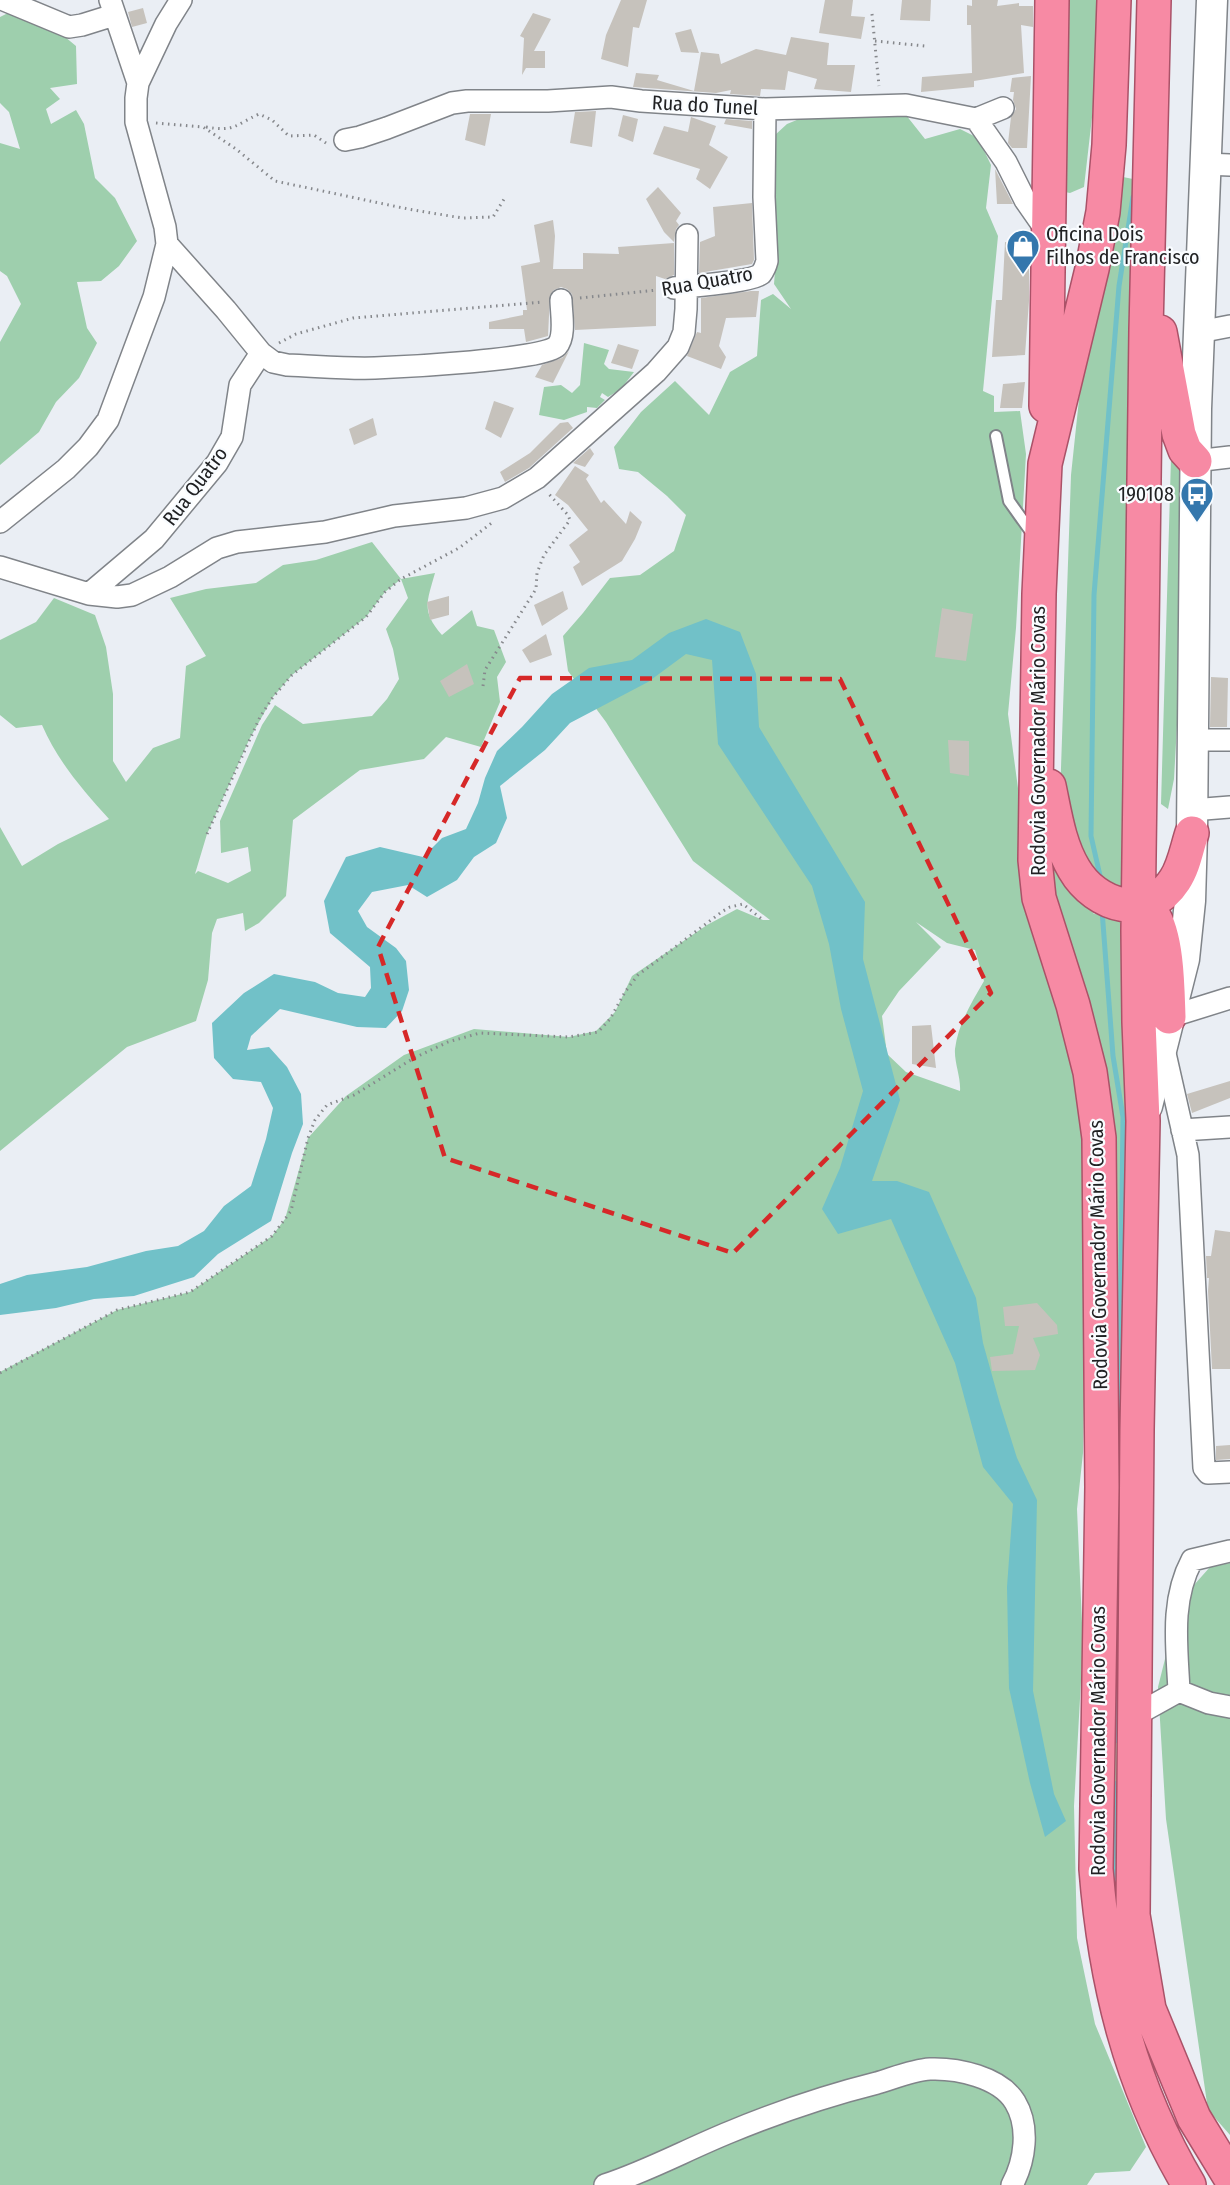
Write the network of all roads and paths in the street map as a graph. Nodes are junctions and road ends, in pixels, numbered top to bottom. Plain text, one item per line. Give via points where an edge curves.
1 (181, 0) edge
2 (1052, 0) edge
3 (1114, 0) edge
4 (1154, 0) edge
5 (4, 2) edge
6 (1218, 3) edge
7 (112, 8) edge
8 (872, 14) dead end
9 (875, 41) junction
10 (925, 46) dead end
11 (138, 83) junction
12 (880, 105) junction
13 (1003, 108) dead end
14 (765, 109) junction
15 (976, 119) junction
16 (136, 122) junction
17 (203, 127) junction
18 (345, 140) joint
19 (1217, 164) edge
20 (1049, 176) junction
21 (506, 196) dead end
22 (1024, 200) junction
23 (1048, 233) junction
24 (687, 235) dead end
25 (167, 244) junction
26 (1148, 279) junction
27 (680, 287) junction
28 (561, 300) junction
29 (1230, 326) edge
30 (1198, 332) junction
31 (261, 353) junction
32 (996, 436) dead end
33 (1230, 457) edge
34 (1195, 461) junction
35 (1046, 464) junction
36 (537, 477) junction
37 (498, 518) dead end
38 (0, 522) edge
39 (1041, 546) junction
40 (0, 567) edge
41 (89, 594) junction
42 (483, 686) dead end
43 (1037, 731) junction
44 (1193, 740) junction
45 (1230, 740) edge
46 (1230, 807) edge
47 (1192, 821) junction
48 (207, 834) dead end
49 (1139, 904) junction
50 (763, 920) dead end
51 (1181, 975) junction
52 (1225, 1000) edge
53 (1166, 1031) junction
54 (1143, 1120) junction
55 (1230, 1127) edge
56 (1182, 1130) junction
57 (0, 1372) edge
58 (1230, 1472) edge
59 (1230, 1551) edge
60 (1179, 1691) junction
61 (1230, 1707) edge
62 (1134, 1716) junction
63 (1230, 2177) edge
64 (605, 2185) edge
65 (1012, 2185) edge
66 (1189, 2185) edge

1 - 11 street
2 - 20 highway
3 - 35 highway, Rodovia Governador Mário Covas via 1109,145 1102,212
4 - 26 highway, Rodovia Governador Mário Covas
5 - 7 street via 69,27
6 - 19 main road
7 - 11 street
8 - 9 path
9 - 10 path
9 - 12 path
11 - 16 street
12 - 14 street, Rua do Tunel
12 - 15 street, Rua do Tunel via 906,105
13 - 15 street
14 - 18 street, Rua do Tunel via 611,97 467,101
14 - 27 street, Rua Quatro via 765,266 761,273 749,278
15 - 22 street via 1006,162
16 - 17 path
16 - 25 street
17 - 18 path via 235,128 260,114 289,136 314,135 326,143
17 - 21 path via 275,181 462,218 493,217
19 - 30 main road
20 - 22 street via 1040,193
20 - 23 highway
22 - 23 street
23 - 35 highway
24 - 27 street
25 - 31 street
25 - 38 street via 154,297 108,420 66,469
26 - 34 highway via 1179,434
26 - 49 highway, Rodovia Governador Mário Covas
27 - 28 path, Rua Quatro
27 - 36 street via 684,332 678,347 656,372
28 - 31 path, Rua Quatro via 353,318 296,334
28 - 31 street via 561,336 555,348 509,358 374,368 287,365 273,362
29 - 30 street
30 - 34 main road
31 - 41 street, Rua Quatro via 240,385 232,436 217,463 154,539
32 - 39 lane via 1009,501
33 - 34 street
34 - 44 main road
35 - 39 highway, Rodovia Governador Mário Covas
36 - 41 street via 503,498 466,508 394,516 325,532 237,542 217,548 171,577 132,595
36 - 42 path via 570,520 544,555 536,589 485,670
37 - 48 path via 459,548 401,579 366,617 292,675 260,717
39 - 43 highway, Rodovia Governador Mário Covas
40 - 41 street
43 - 49 highway via 1060,838 1074,869 1101,898 1117,905
43 - 66 highway, Rodovia Governador Mário Covas via 1035,860 1039,898 1090,1072 1099,1138 1099,1913 1124,2041 1154,2118
44 - 45 street
44 - 47 main road
46 - 47 street
47 - 49 highway via 1176,879 1159,897
47 - 51 main road via 1190,901
49 - 53 highway via 1150,912 1160,932 1167,973
49 - 54 highway, Rodovia Governador Mário Covas
50 - 57 path via 743,904 723,911 638,975 598,1032 569,1037 480,1033 448,1042 354,1095 327,1105 308,1138 291,1211 272,1236 190,1292 117,1310
51 - 52 street via 1195,992
51 - 53 main road
52 - 53 street
53 - 54 main road
53 - 56 street
54 - 62 highway, Rodovia Governador Mário Covas
55 - 56 street
56 - 58 street via 1188,1155 1204,1468 1208,1473
59 - 60 street via 1192,1560 1187,1570 1176,1611
60 - 61 street
60 - 62 street
62 - 63 highway, Rodovia Governador Mário Covas via 1133,1915 1149,2009 1194,2118
64 - 65 street via 732,2131 852,2089 929,2069 964,2072 987,2080 1011,2096 1019,2108 1024,2137 1021,2162

